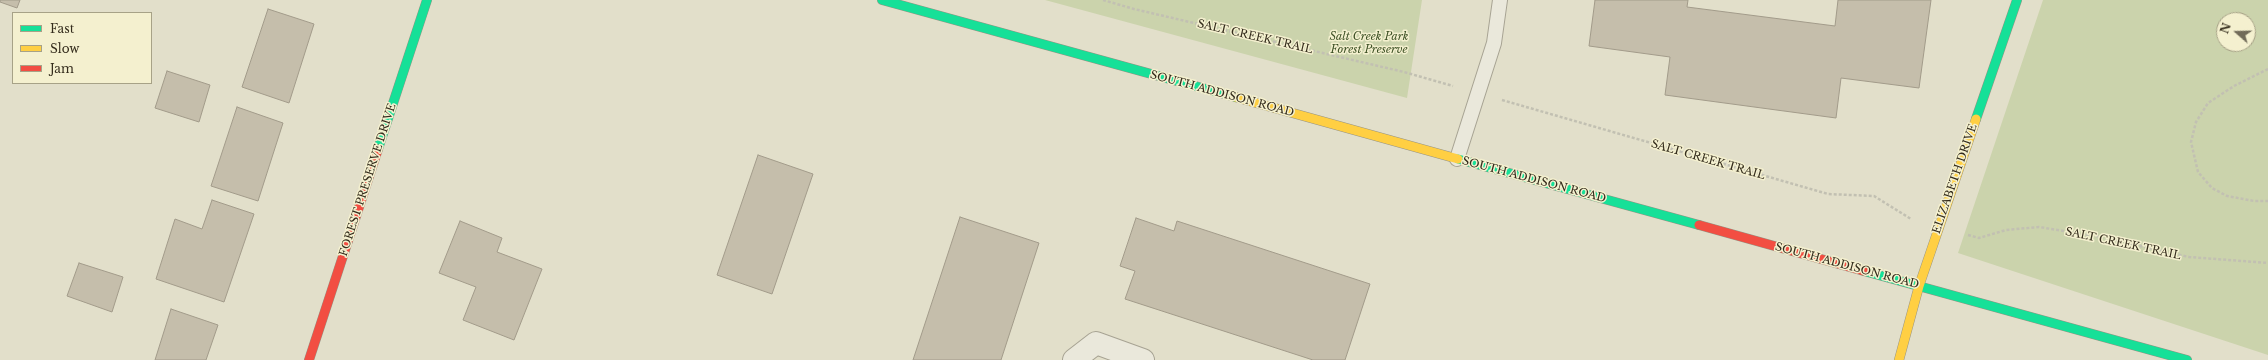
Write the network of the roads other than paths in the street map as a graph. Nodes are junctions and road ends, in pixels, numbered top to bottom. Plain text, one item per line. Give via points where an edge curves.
1 (427, 0) edge
2 (882, 0) edge
3 (1500, 0) edge
4 (2017, 0) edge
5 (1458, 159) junction
6 (1919, 286) junction
7 (309, 360) edge
8 (1074, 360) edge
9 (1143, 360) edge
10 (1899, 360) edge
11 (2186, 360) edge

1 - 7 street, FOREST PRESERVE DRIVE
2 - 5 street, SOUTH ADDISON ROAD
3 - 5 lane via 1494,44
4 - 6 street, ELIZABETH DRIVE
5 - 6 street, SOUTH ADDISON ROAD
6 - 10 street, ELIZABETH DRIVE
6 - 11 street, SOUTH ADDISON ROAD
8 - 9 street via 1096,343

